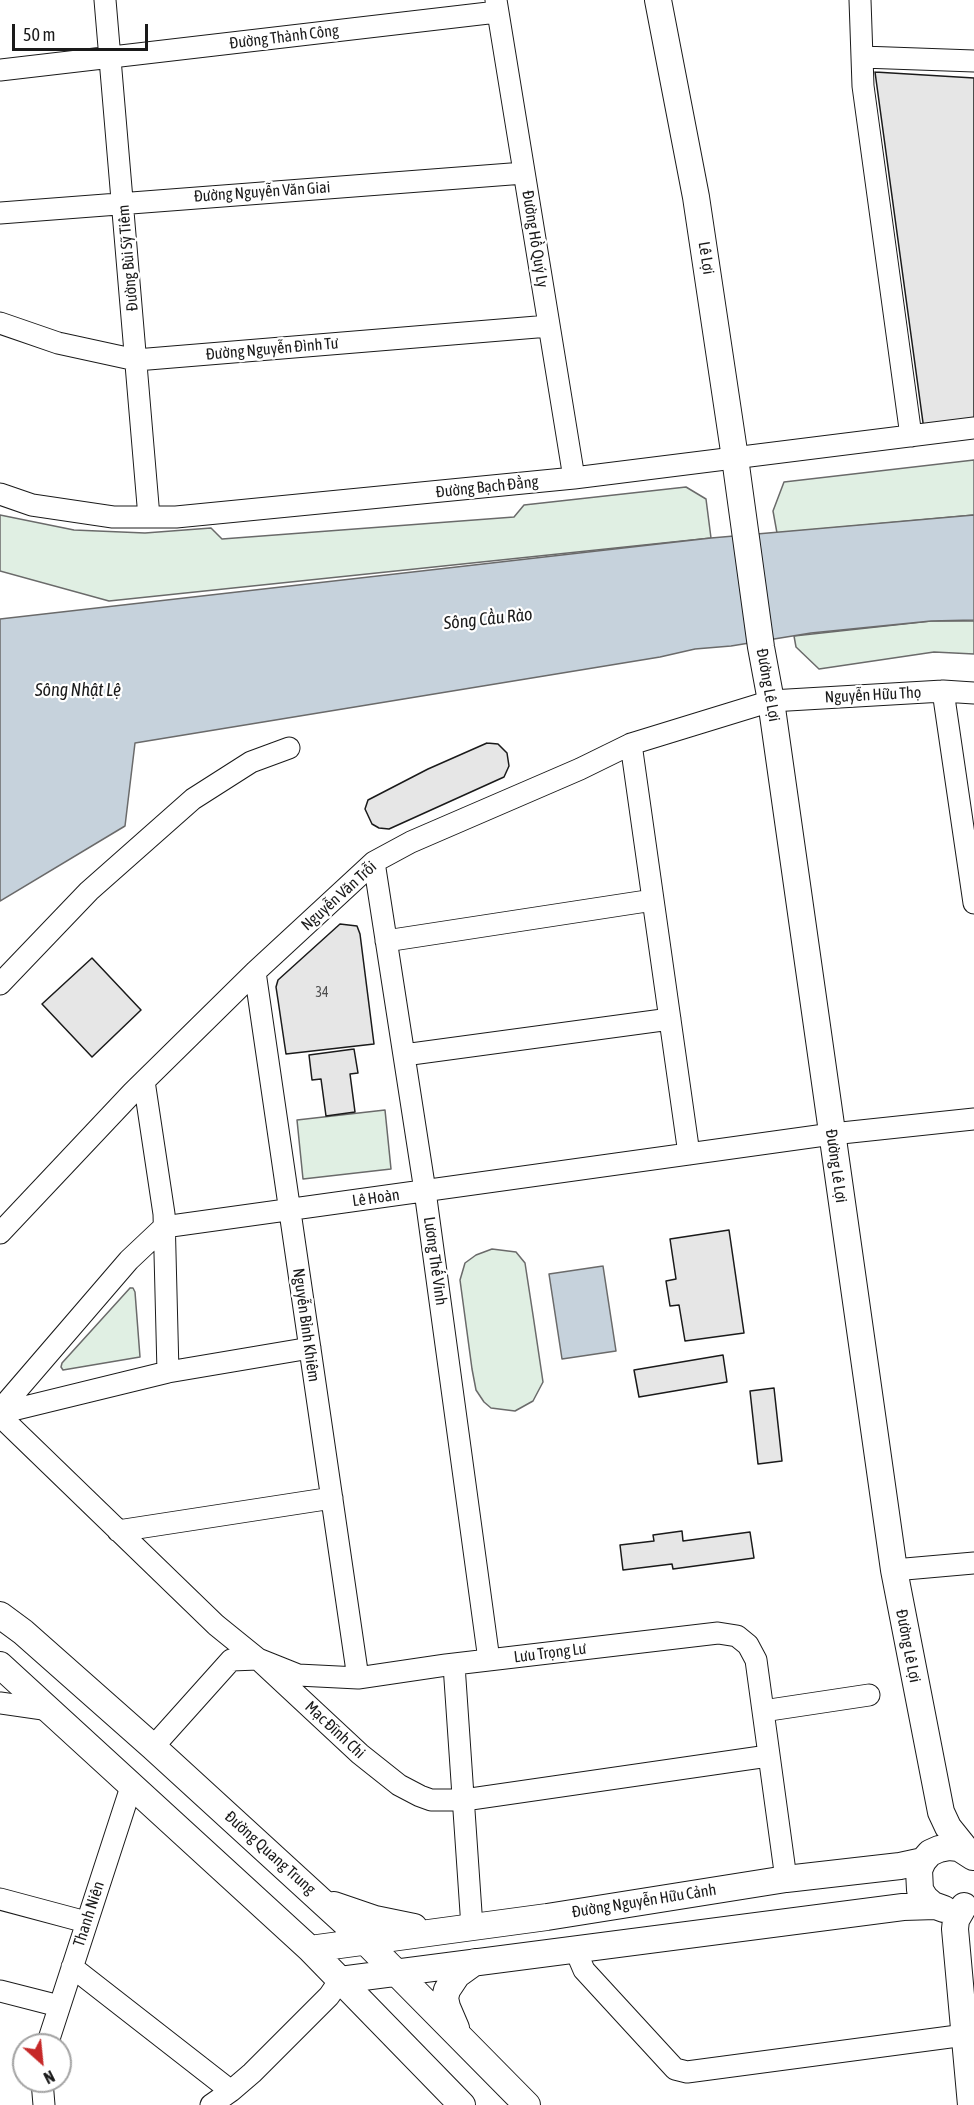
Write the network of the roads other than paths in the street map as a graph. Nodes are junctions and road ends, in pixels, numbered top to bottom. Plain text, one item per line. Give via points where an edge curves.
1 (105, 0) edge
2 (658, 0) edge
3 (860, 0) edge
4 (497, 6) edge
5 (862, 57) junction
6 (111, 58) junction
7 (974, 61) edge
8 (0, 70) edge
9 (524, 173) junction
10 (123, 202) junction
11 (0, 213) edge
12 (0, 323) edge
13 (549, 326) junction
14 (136, 360) junction
15 (974, 428) edge
16 (911, 436) junction
17 (735, 458) junction
18 (574, 478) junction
19 (0, 494) edge
20 (148, 517) junction
21 (743, 518) joint
22 (943, 691) junction
23 (974, 693) edge
24 (771, 701) junction
25 (631, 744) junction
26 (289, 748) dead end
27 (374, 862) junction
28 (653, 900) junction
29 (974, 903) edge
30 (386, 941) junction
31 (255, 972) junction
32 (0, 984) edge
33 (670, 1019) junction
34 (404, 1055) junction
35 (144, 1081) junction
36 (974, 1119) edge
37 (832, 1134) junction
38 (689, 1154) junction
39 (425, 1191) junction
40 (290, 1210) junction
41 (164, 1227) junction
42 (0, 1233) edge
43 (310, 1348) junction
44 (168, 1372) junction
45 (0, 1413) edge
46 (332, 1498) junction
47 (118, 1531) junction
48 (974, 1563) edge
49 (894, 1570) junction
50 (0, 1615) edge
51 (258, 1659) junction
52 (489, 1660) junction
53 (0, 1665) edge
54 (454, 1665) junction
55 (358, 1678) junction
56 (868, 1695) dead end
57 (0, 1703) edge
58 (50, 1710) junction
59 (762, 1711) junction
60 (153, 1747) junction
61 (768, 1756) junction
62 (132, 1784) junction
63 (464, 1800) junction
64 (940, 1812) junction
65 (972, 1855) edge
66 (927, 1857) junction
67 (786, 1879) junction
68 (314, 1894) junction
69 (0, 1899) edge
70 (971, 1902) edge
71 (936, 1906) junction
72 (86, 1922) junction
73 (466, 1928) junction
74 (956, 1940) junction
75 (365, 1941) junction
76 (310, 1948) junction
77 (575, 1949) junction
78 (475, 1962) junction
79 (72, 1967) junction
80 (398, 1972) junction
81 (340, 1980) junction
82 (0, 1991) edge
83 (59, 2006) junction
84 (51, 2033) edge
85 (965, 2035) junction
86 (461, 2039) junction
87 (231, 2091) junction
88 (972, 2093) edge
89 (211, 2105) edge
90 (462, 2105) edge
91 (526, 2105) edge

1 - 6 street, Đường Bùi Sỹ Tiêm
2 - 17 main road, Lê Lợi via 696,197
3 - 5 street
4 - 6 street, Đường Thành Công
4 - 9 street, Đường Hồ Quý Ly
5 - 7 street
5 - 16 street
6 - 8 street, Đường Thành Công
6 - 10 street, Đường Bùi Sỹ Tiêm
9 - 10 street, Đường Nguyễn Văn Giai
9 - 13 street, Đường Hồ Quý Ly
10 - 11 street, Đường Nguyễn Văn Giai
10 - 14 street, Đường Bùi Sỹ Tiêm
12 - 14 street, Đường Nguyễn Đình Tư via 58,343
13 - 14 street, Đường Nguyễn Đình Tư
13 - 18 street, Đường Hồ Quý Ly
14 - 20 street, Đường Bùi Sỹ Tiêm
15 - 16 street, Đường Bạch Đằng
16 - 17 street, Đường Bạch Đằng
17 - 18 street, Đường Bạch Đằng
17 - 21 main road, Lê Lợi
18 - 20 street, Đường Bạch Đằng
19 - 20 street, Đường Bạch Đằng via 32,505 113,517
21 - 24 main road, Đường Lê Lợi
22 - 23 street, Nguyễn Hữu Thọ
22 - 24 street, Nguyễn Hữu Thọ
22 - 29 street
24 - 25 street, Nguyễn Văn Trỗi
24 - 37 main road, Đường Lê Lợi
25 - 27 street, Nguyễn Văn Trỗi
25 - 28 street
26 - 32 street via 251,762 192,799 89,891
27 - 30 street, Lương Thế Vinh
27 - 31 street, Nguyễn Văn Trỗi
28 - 30 street
28 - 33 street
30 - 34 street, Lương Thế Vinh
31 - 35 street, Nguyễn Văn Trỗi
31 - 40 street, Nguyễn Bỉnh Khiêm
33 - 34 street
33 - 38 street
34 - 39 street, Lương Thế Vinh
35 - 41 street
35 - 42 street, Nguyễn Văn Trỗi
36 - 37 street, Lê Hoàn
37 - 38 street, Lê Hoàn
37 - 49 main road, Đường Lê Lợi
38 - 39 street, Lê Hoàn
39 - 40 street, Lê Hoàn
39 - 52 street, Lương Thế Vinh
40 - 41 street, Lê Hoàn
40 - 43 street, Nguyễn Bỉnh Khiêm
41 - 44 street
41 - 45 street via 129,1260
43 - 44 street
43 - 46 street, Nguyễn Bỉnh Khiêm
44 - 45 street
45 - 47 street, Mạc Đĩnh Chi
46 - 47 street
46 - 55 street, Nguyễn Bỉnh Khiêm
47 - 51 street, Mạc Đĩnh Chi via 216,1625
48 - 49 street
49 - 64 main road, Đường Lê Lợi
50 - 60 main road, Đường Quang Trung
51 - 55 street, Lưu Trọng Lư via 298,1675
51 - 60 street, Lưu Trọng Lư via 231,1660
51 - 63 street, Mạc Đĩnh Chi via 399,1785 431,1800
52 - 54 street, Lưu Trọng Lư
52 - 59 street, Lưu Trọng Lư via 718,1633 737,1636 748,1645 756,1660
53 - 58 main road
54 - 55 street, Lưu Trọng Lư
54 - 63 street
56 - 59 street
57 - 58 street
58 - 62 main road
59 - 61 street, Lưu Trọng Lư
60 - 62 main road
60 - 68 main road, Đường Quang Trung
61 - 63 street, Mạc Đĩnh Chi
61 - 67 street, Lưu Trọng Lư
62 - 72 street, Thanh Niên
62 - 76 main road
63 - 73 street
64 - 65 main road, Đường Lê Lợi
64 - 66 main road, Đường Lê Lợi via 939,1828
65 - 66 main road, Đường Nguyễn Hữu Cảnh via 949,1847
66 - 67 main road, Đường Nguyễn Hữu Cảnh via 900,1866
66 - 71 main road, Đường Lê Lợi via 918,1880 925,1898
67 - 73 main road, Đường Nguyễn Hữu Cảnh
68 - 73 main road via 355,1914 385,1922
68 - 75 main road, Đường Quang Trung
69 - 72 street
70 - 71 main road via 954,1909
70 - 74 main road via 956,1920
71 - 74 main road
71 - 77 main road
72 - 79 street, Thanh Niên
73 - 75 main road, Đường Nguyễn Hữu Cảnh
74 - 85 main road
75 - 76 main road, Đường Nguyễn Hữu Cảnh
75 - 80 main road, Đường Quang Trung
76 - 81 main road
77 - 78 main road
77 - 85 street via 584,1970 675,2069 687,2072
78 - 80 main road
78 - 86 main road via 451,1981 445,1998
79 - 83 street, Thanh Niên
79 - 87 street
80 - 81 main road
80 - 86 main road, Đường Quang Trung
81 - 87 street via 329,1996
81 - 90 main road
82 - 83 street
83 - 84 street, Thanh Niên
85 - 88 main road
86 - 91 main road, Đường Quang Trung
87 - 89 street

